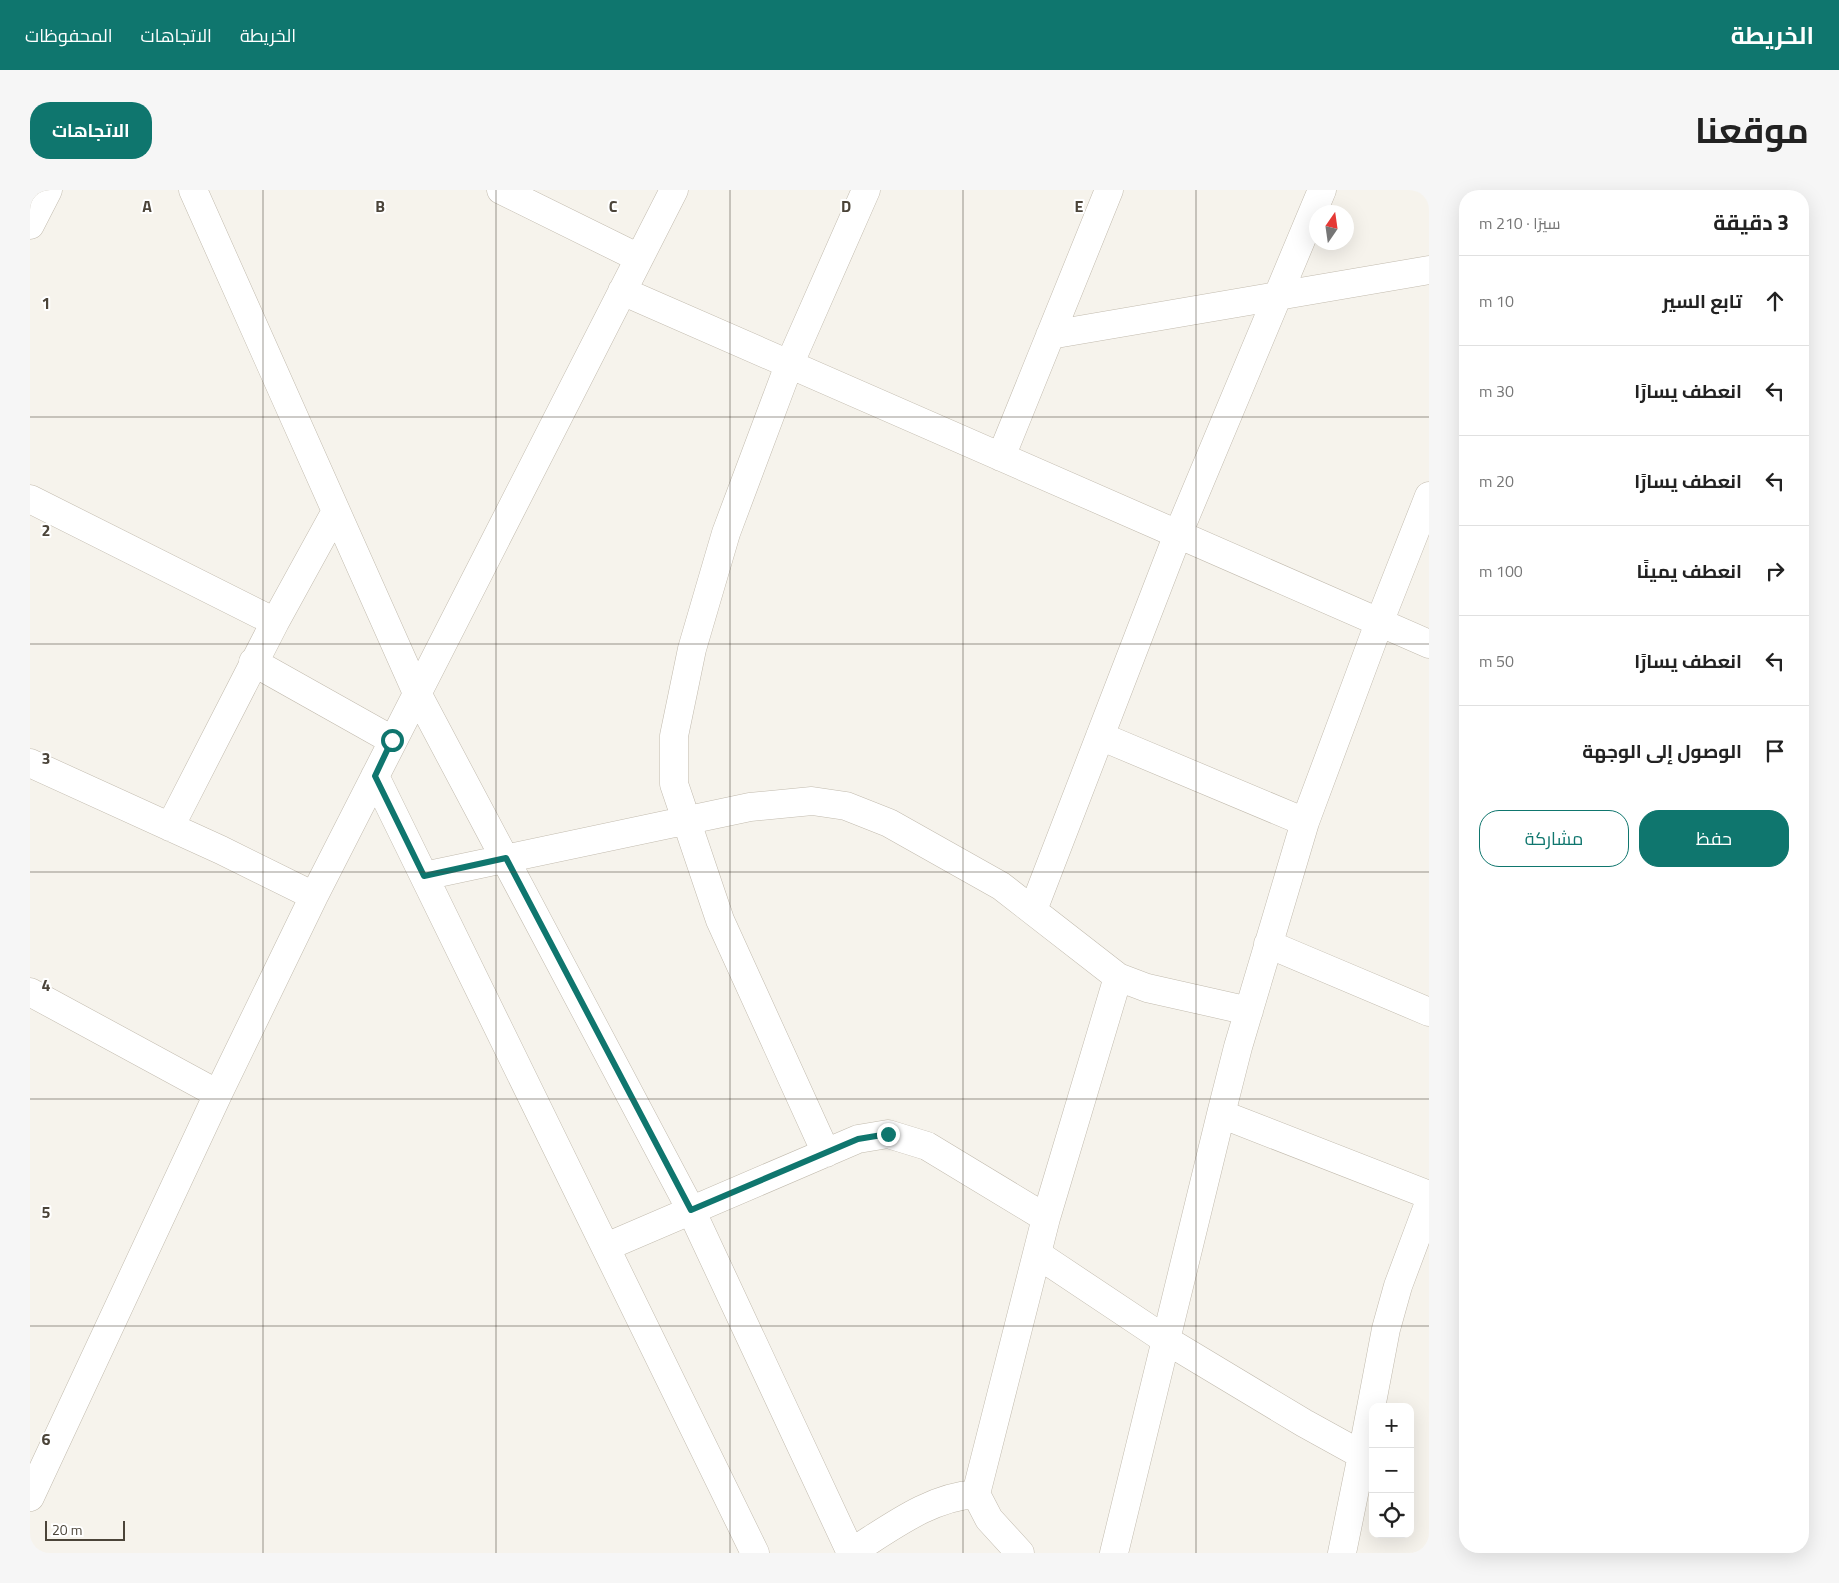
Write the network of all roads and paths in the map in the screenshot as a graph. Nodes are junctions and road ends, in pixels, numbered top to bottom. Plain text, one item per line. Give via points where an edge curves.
1 (48, 190) edge
2 (193, 190) edge
3 (501, 190) edge
4 (674, 190) edge
5 (866, 190) edge
6 (1109, 190) edge
7 (1322, 190) edge
8 (30, 225) edge
9 (639, 258) junction
10 (1429, 270) edge
11 (622, 291) junction
12 (1278, 295) junction
13 (1050, 335) junction
14 (789, 365) junction
15 (1001, 457) junction
16 (1429, 496) edge
17 (30, 499) edge
18 (336, 512) junction
19 (1178, 534) junction
20 (275, 622) junction
21 (1379, 623) junction
22 (1429, 644) edge
23 (254, 662) junction
24 (417, 693) junction
25 (1100, 736) junction
26 (392, 740) junction
27 (30, 763) edge
28 (375, 776) junction
29 (686, 820) junction
30 (1305, 822) junction
31 (170, 827) junction
32 (506, 858) junction
33 (424, 876) junction
34 (314, 896) junction
35 (1032, 910) junction
36 (1268, 944) junction
37 (1118, 977) junction
38 (30, 992) edge
39 (1249, 1011) junction
40 (1429, 1012) edge
41 (218, 1094) junction
42 (1221, 1114) junction
43 (826, 1153) junction
44 (1429, 1195) edge
45 (1429, 1203) edge
46 (691, 1210) junction
47 (1046, 1218) junction
48 (606, 1247) junction
49 (1037, 1254) junction
50 (1166, 1340) junction
51 (1362, 1455) junction
52 (976, 1494) junction
53 (30, 1497) edge
54 (755, 1553) edge
55 (850, 1553) edge
56 (1020, 1553) edge
57 (1114, 1553) edge
58 (1342, 1553) edge

1 - 8 street
2 - 18 street
3 - 9 street
4 - 9 street
5 - 14 street
6 - 13 street
7 - 12 street
9 - 11 street
10 - 12 street
11 - 14 street
11 - 24 street
12 - 13 street
12 - 19 street
13 - 15 street
14 - 15 street
14 - 29 street via 726,533 692,649 674,736 674,784
15 - 19 street
16 - 21 street
17 - 20 street
18 - 20 street
18 - 24 street
19 - 21 street
19 - 25 street
20 - 23 street
21 - 22 street
21 - 30 street
23 - 26 street
23 - 31 street
24 - 26 street
24 - 32 street
25 - 30 street
25 - 35 street
26 - 28 street
27 - 31 street
28 - 33 street
28 - 34 street
29 - 32 street
29 - 35 street via 750,807 812,801 846,806 888,823 1001,886
29 - 43 street via 720,920
30 - 36 street
31 - 34 street
32 - 33 street
32 - 46 street
33 - 48 street
34 - 41 street
35 - 37 street
36 - 39 street
36 - 40 street
37 - 39 street via 1147,988
37 - 47 street
38 - 41 street
39 - 42 street
41 - 53 street
42 - 44 street
42 - 50 street
43 - 46 street
43 - 47 street via 858,1139 888,1134 927,1146
45 - 51 street via 1398,1286 1386,1329
46 - 48 street
46 - 55 street
47 - 49 street
48 - 54 street
49 - 50 street
49 - 52 street
50 - 51 street
50 - 57 street
51 - 58 street
52 - 55 street via 960,1495 928,1506
52 - 56 street via 989,1519

